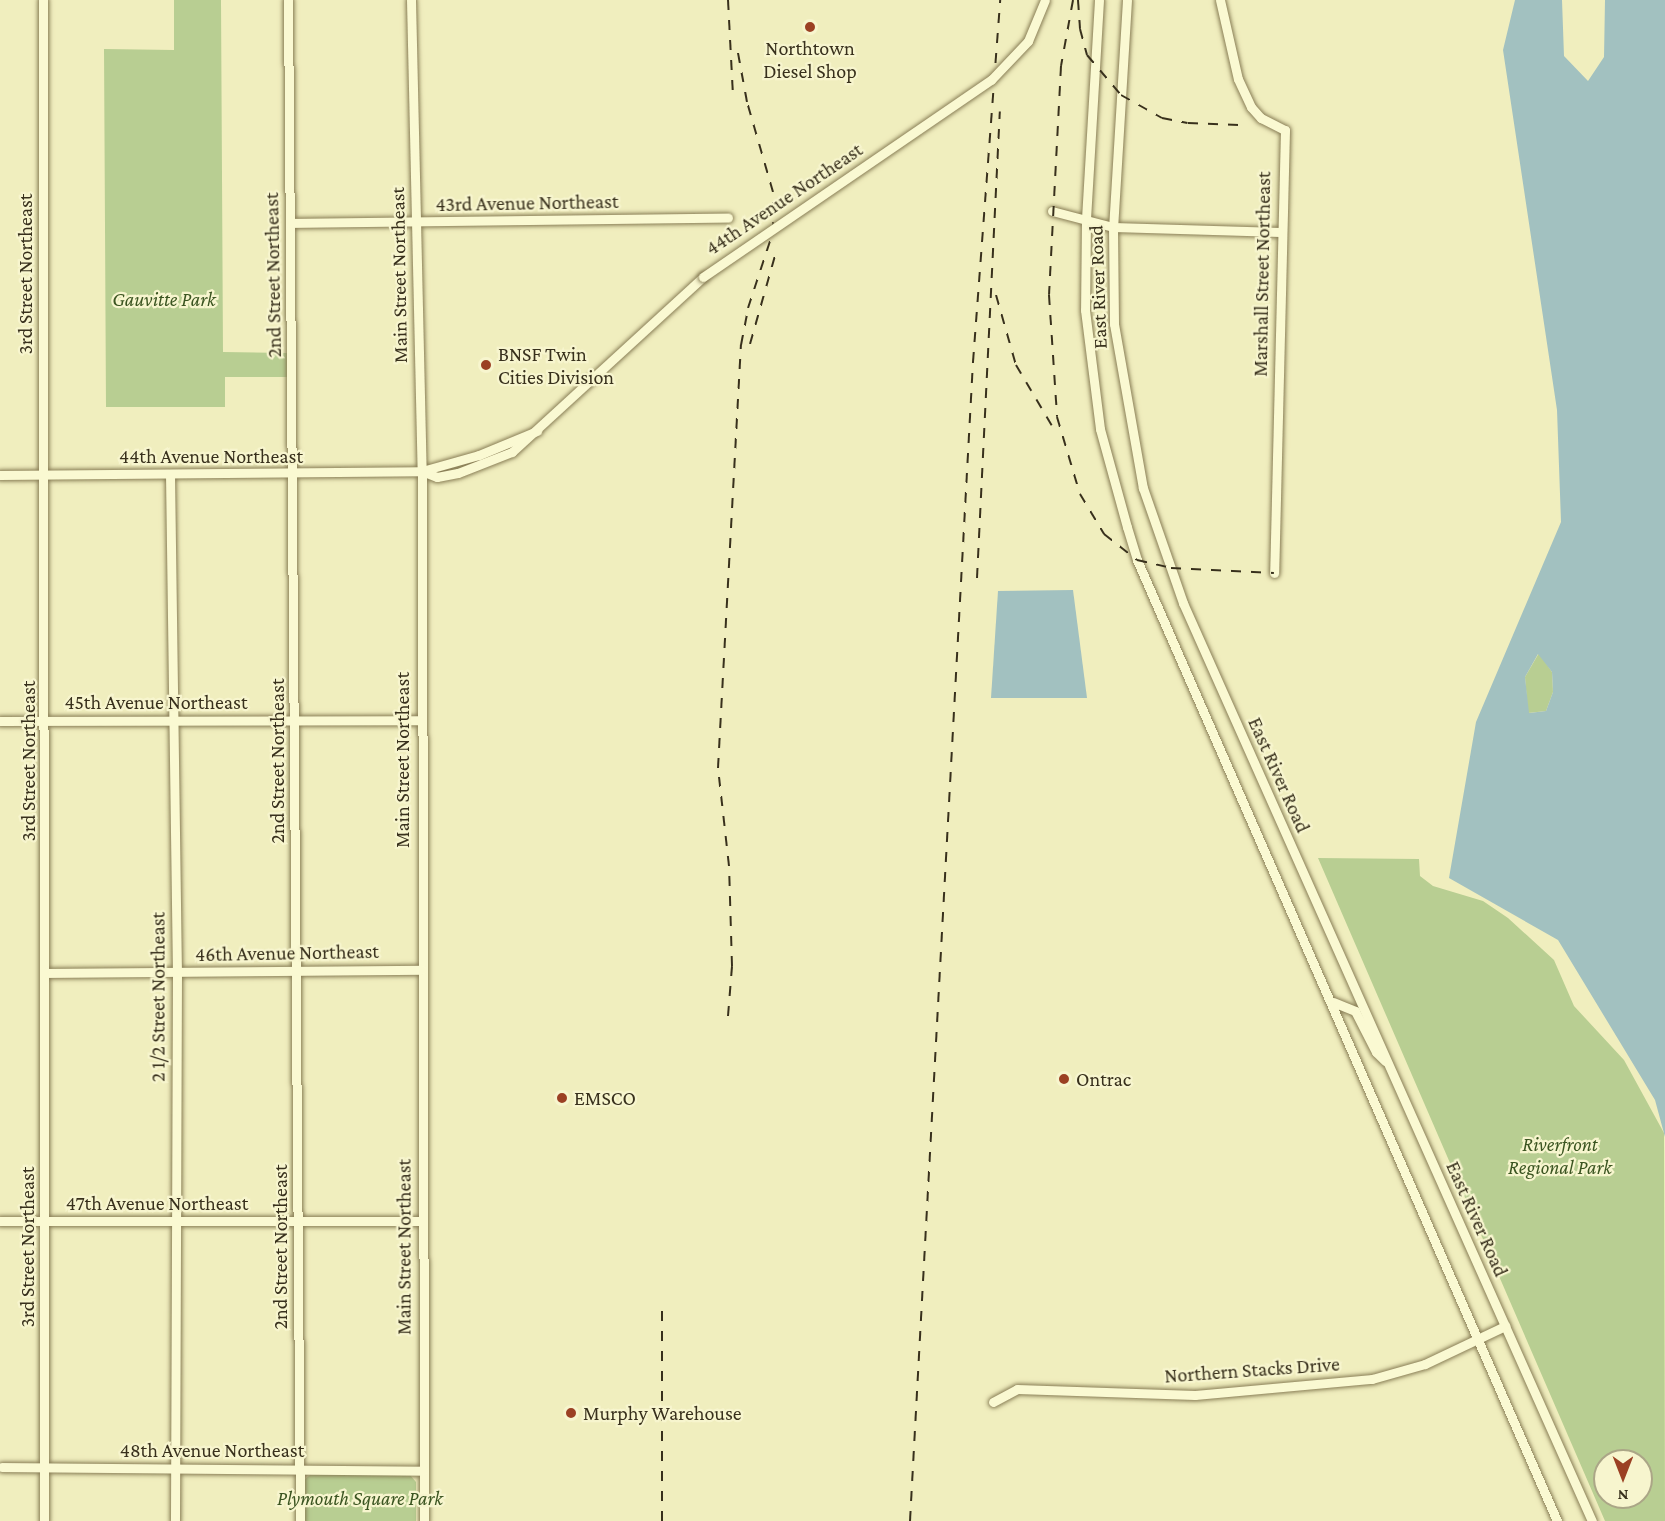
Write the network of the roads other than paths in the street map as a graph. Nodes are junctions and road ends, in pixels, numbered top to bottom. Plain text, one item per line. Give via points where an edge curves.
1 (43, 0) edge
2 (288, 0) edge
3 (411, 0) edge
4 (1045, 0) edge
5 (1099, 0) edge
6 (1127, 0) edge
7 (1220, 0) edge
8 (1052, 211) dead end
9 (728, 218) dead end
10 (1086, 219) junction
11 (416, 222) junction
12 (290, 224) junction
13 (1113, 227) junction
14 (1280, 232) junction
15 (422, 471) junction
16 (292, 473) junction
17 (170, 474) junction
18 (0, 475) edge
19 (42, 475) junction
20 (1274, 573) dead end
21 (174, 719) junction
22 (295, 719) junction
23 (46, 720) junction
24 (420, 720) junction
25 (0, 721) edge
26 (421, 970) junction
27 (296, 971) junction
28 (177, 972) junction
29 (46, 973) junction
30 (1333, 1002) junction
31 (1389, 1065) junction
32 (175, 1220) junction
33 (0, 1221) edge
34 (46, 1221) junction
35 (298, 1221) junction
36 (422, 1221) junction
37 (1505, 1326) junction
38 (1477, 1338) junction
39 (993, 1402) dead end
40 (2, 1467) dead end
41 (44, 1467) junction
42 (175, 1468) junction
43 (299, 1468) junction
44 (423, 1471) junction
45 (44, 1521) edge
46 (175, 1521) edge
47 (300, 1521) edge
48 (424, 1521) edge
49 (1557, 1521) edge
50 (1592, 1521) edge

1 - 19 street, 3rd Street Northeast
2 - 12 street, 2nd Street Northeast
3 - 11 street, Main Street Northeast
4 - 15 street, 44th Avenue Northeast, bridge via 1028,41 991,80 703,277 537,431 488,452
5 - 10 street, East River Road
6 - 13 street, East River Road
7 - 14 street, Marshall Street Northeast via 1238,79 1251,107 1261,118 1285,130
8 - 10 street
9 - 11 street, 43rd Avenue Northeast
10 - 13 street
10 - 30 street, East River Road via 1088,352 1100,429 1126,527 1296,926
11 - 12 street, 43rd Avenue Northeast
11 - 15 street, Main Street Northeast
12 - 16 street, 2nd Street Northeast
13 - 14 street
13 - 31 street, East River Road via 1114,324 1143,488 1183,603
14 - 20 street, Marshall Street Northeast
15 - 16 street, 44th Avenue Northeast
15 - 24 street, Main Street Northeast
16 - 17 street, 44th Avenue Northeast
16 - 22 street, 2nd Street Northeast
17 - 19 street, 44th Avenue Northeast
17 - 21 street, 2 1/2 Street Northeast
18 - 19 street, 44th Avenue Northeast
19 - 23 street, 3rd Street Northeast
21 - 22 street, 45th Avenue Northeast
21 - 23 street, 45th Avenue Northeast
21 - 28 street, 2 1/2 Street Northeast
22 - 24 street, 45th Avenue Northeast
22 - 27 street, 2nd Street Northeast
23 - 25 street, 45th Avenue Northeast
23 - 29 street, 3rd Street Northeast
24 - 26 street, Main Street Northeast
26 - 27 street, 46th Avenue Northeast
26 - 36 street, Main Street Northeast
27 - 28 street, 46th Avenue Northeast
27 - 35 street, 2nd Street Northeast
28 - 29 street, 46th Avenue Northeast
28 - 32 street, 2 1/2 Street Northeast
29 - 34 street, 3rd Street Northeast
30 - 31 street via 1355,1011 1376,1052
30 - 38 street, East River Road
31 - 37 street, East River Road
32 - 34 street, 47th Avenue Northeast
32 - 35 street, 47th Avenue Northeast
32 - 42 street, 2 1/2 Street Northeast
33 - 34 street, 47th Avenue Northeast
34 - 41 street, 3rd Street Northeast
35 - 36 street, 47th Avenue Northeast
35 - 43 street, 2nd Street Northeast
36 - 44 street, Main Street Northeast
37 - 38 street, Northern Stacks Drive
37 - 50 street, East River Road
38 - 39 street, Northern Stacks Drive via 1425,1364 1372,1379 1195,1395 1017,1389
38 - 49 street, East River Road
40 - 41 street, 48th Avenue Northeast
41 - 42 street, 48th Avenue Northeast
41 - 45 street, 3rd Street Northeast
42 - 43 street, 48th Avenue Northeast
42 - 46 street, 2 1/2 Street Northeast
43 - 44 street, 48th Avenue Northeast
43 - 47 street, 2nd Street Northeast
44 - 48 street, Main Street Northeast

